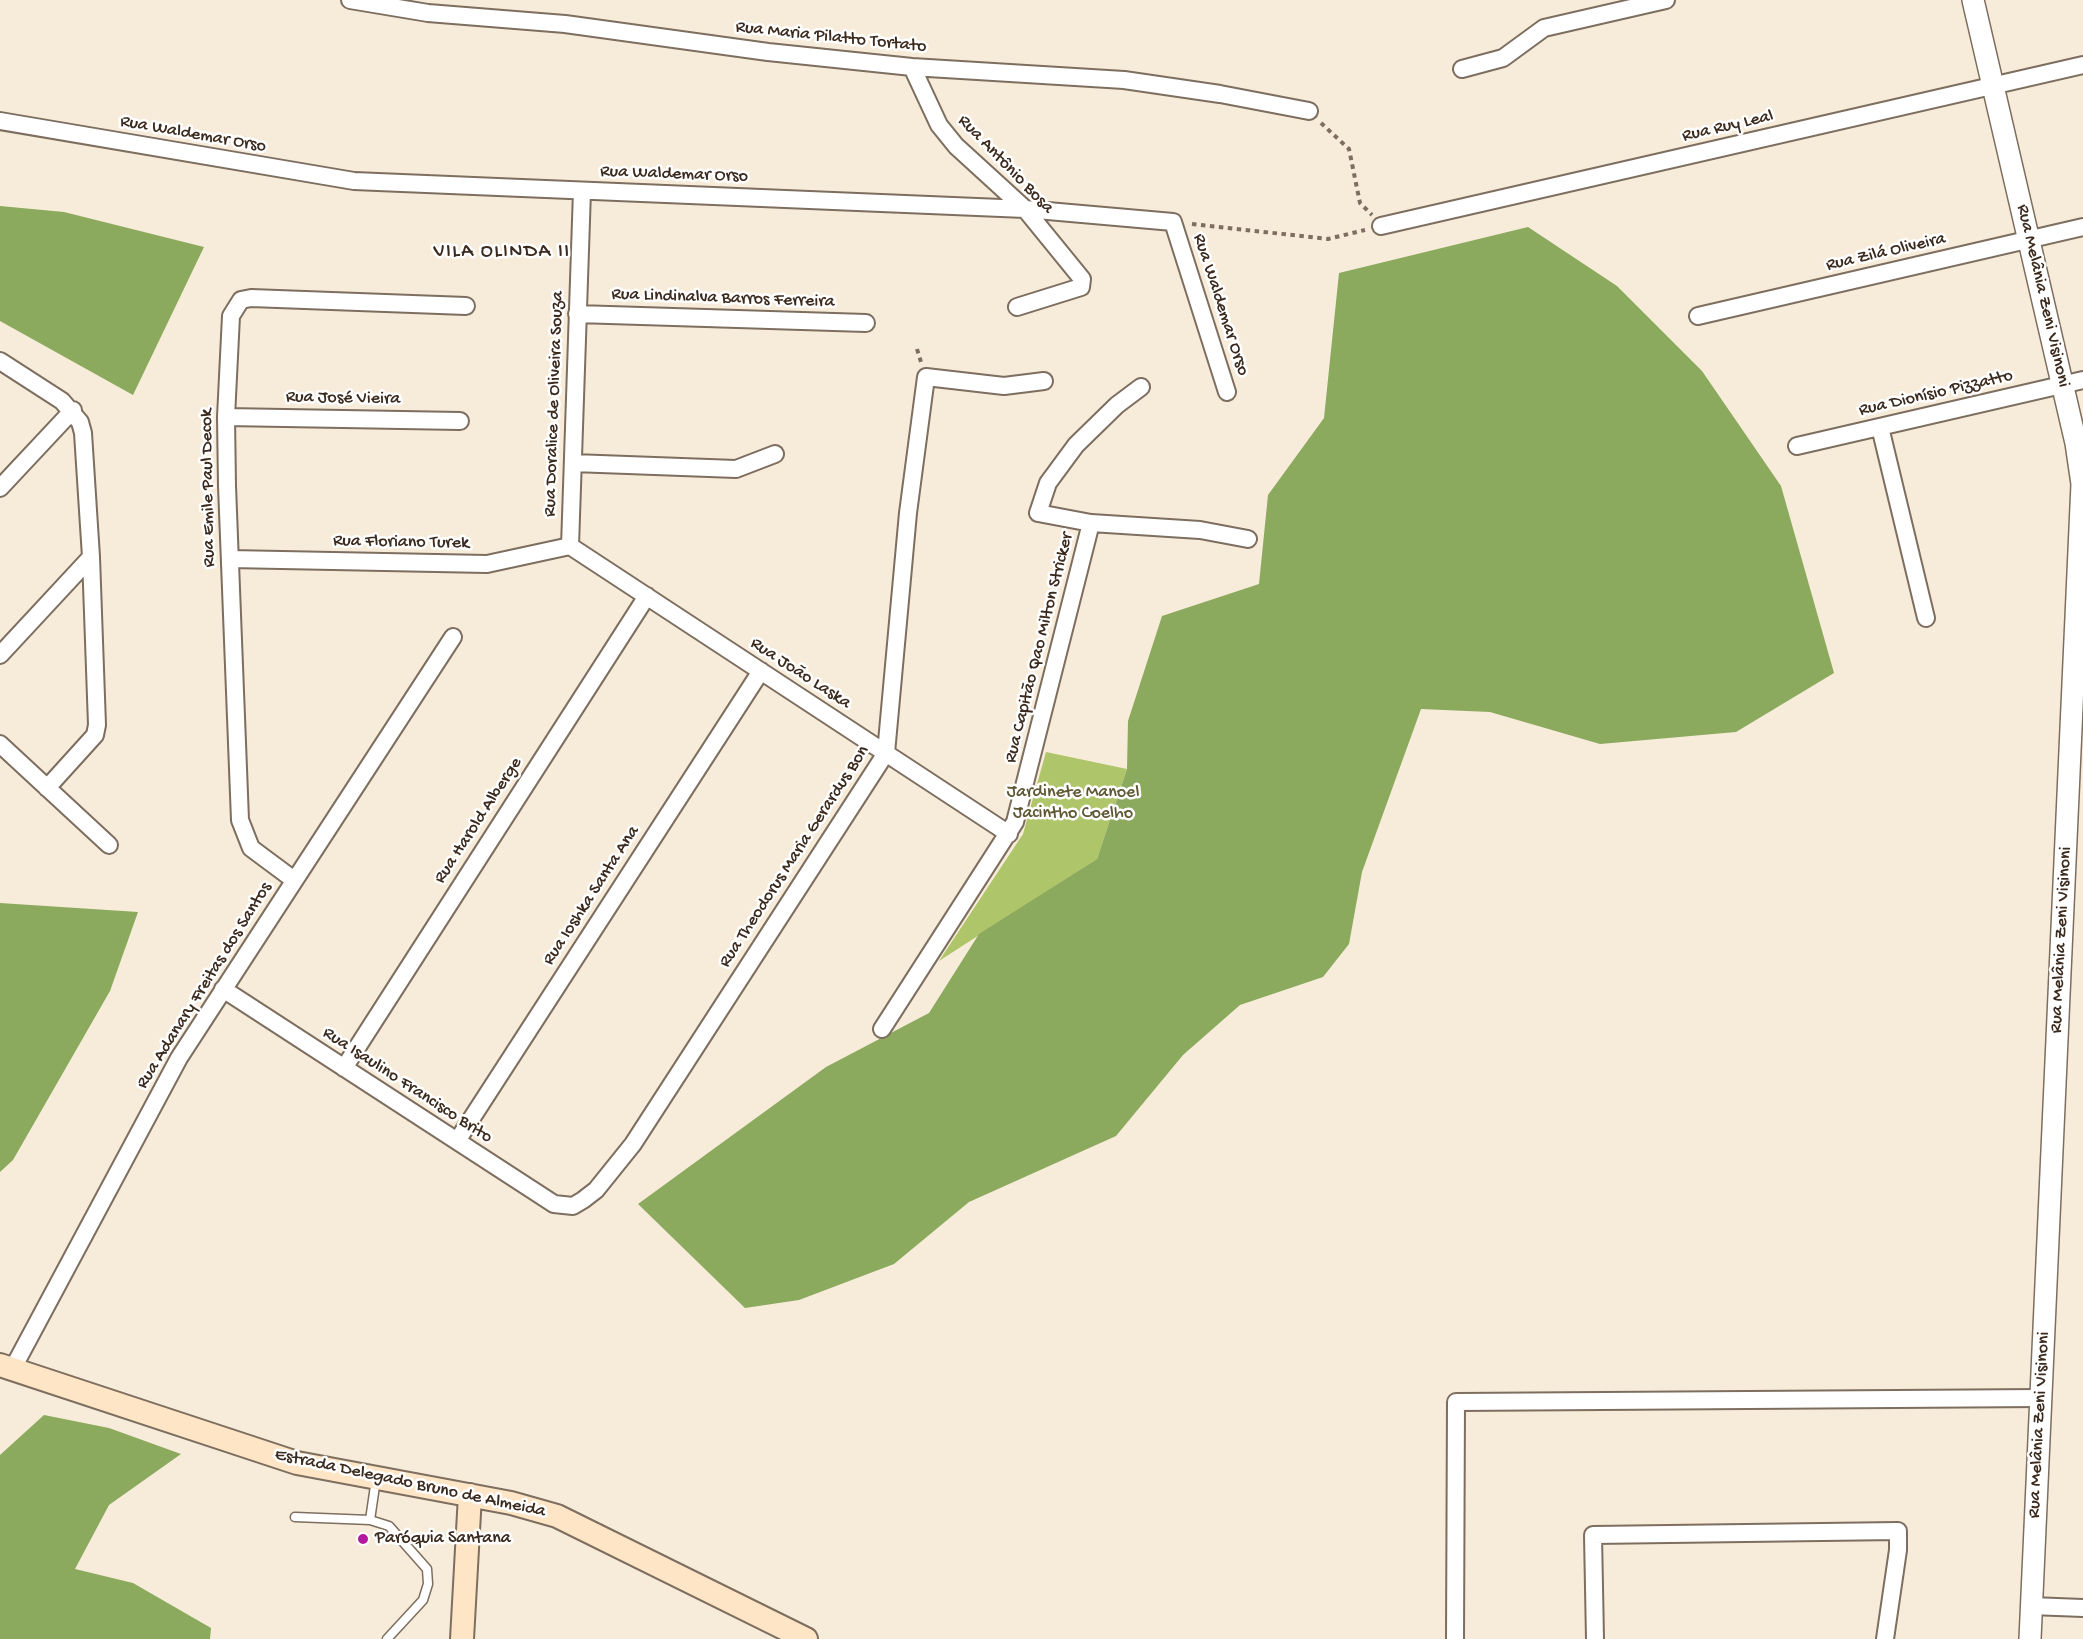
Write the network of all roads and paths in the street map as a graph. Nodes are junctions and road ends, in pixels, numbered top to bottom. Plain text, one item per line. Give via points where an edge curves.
1 (350, 0) edge
2 (1666, 0) edge
3 (1973, 0) edge
4 (1623, 5) edge
5 (2083, 65) edge
6 (912, 67) junction
7 (1462, 69) dead end
8 (1993, 86) junction
9 (1309, 111) joint
10 (0, 121) edge
11 (582, 191) junction
12 (1360, 203) dead end
13 (1025, 209) junction
14 (1173, 222) junction
15 (1382, 226) joint
16 (2083, 227) edge
17 (2029, 240) junction
18 (466, 306) dead end
19 (1017, 307) dead end
20 (578, 314) junction
21 (1698, 316) dead end
22 (866, 323) dead end
23 (0, 360) edge
24 (1044, 381) dead end
25 (2073, 383) edge
26 (1141, 387) dead end
27 (1227, 392) dead end
28 (72, 410) junction
29 (226, 417) junction
30 (460, 421) dead end
31 (1880, 427) junction
32 (1797, 446) dead end
33 (775, 454) dead end
34 (573, 463) junction
35 (0, 488) edge
36 (1091, 523) junction
37 (2082, 535) edge
38 (1248, 539) dead end
39 (570, 546) junction
40 (91, 556) junction
41 (230, 559) junction
42 (647, 597) junction
43 (1926, 618) dead end
44 (453, 637) dead end
45 (0, 655) edge
46 (761, 671) junction
47 (2078, 687) edge
48 (0, 744) edge
49 (886, 753) junction
50 (47, 788) junction
51 (1009, 834) junction
52 (109, 845) dead end
53 (294, 880) junction
54 (223, 989) junction
55 (882, 1029) dead end
56 (344, 1068) junction
57 (457, 1141) junction
58 (573, 1206) joint
59 (6, 1367) edge
60 (2041, 1398) junction
61 (376, 1479) junction
62 (471, 1495) junction
63 (295, 1516) dead end
64 (370, 1520) junction
65 (2031, 1606) junction
66 (2083, 1608) edge
67 (387, 1639) edge
68 (462, 1639) edge
69 (806, 1639) edge
70 (1455, 1639) edge
71 (1594, 1639) edge
72 (1885, 1639) edge
73 (2030, 1639) edge

1 - 6 street, Rua Maria Pilatto Tortato via 428,13 565,24
2 - 4 street
3 - 8 street, Rua Melânia Zeni Visinoni
4 - 7 street via 1544,28 1503,58
5 - 8 street, Rua Ruy Leal
6 - 9 street, Rua Maria Pilatto Tortato via 1124,80
6 - 13 street, Rua Antônio Bosa via 939,125 956,146
8 - 15 street, Rua Ruy Leal
8 - 17 street, Rua Melânia Zeni Visinoni
9 - 12 path via 1349,149
10 - 11 street, Rua Waldemar Orso via 354,181
11 - 13 street, Rua Waldemar Orso
11 - 20 street, Rua Doralice de Oliveira Souza
13 - 14 street, Rua Waldemar Orso
13 - 19 street, Rua Antônio Bosa via 1083,283
14 - 15 path via 1328,239
14 - 27 street, Rua Waldemar Orso
16 - 17 street, Rua Zilá Oliveira
17 - 21 street, Rua Zilá Oliveira
17 - 25 street, Rua Melânia Zeni Visinoni
18 - 29 street, Rua Emile Paul Decok via 241,300 231,316
20 - 22 street, Rua Lindinalva Barros Ferreira
20 - 34 street, Rua Doralice de Oliveira Souza
23 - 28 street
24 - 49 street, Rua Theodorus Maria Gerardus Bon via 1004,386 926,377 908,513
25 - 31 street, Rua Dionísio Pizzatto
25 - 37 street, Rua Melânia Zeni Visinoni
26 - 36 street via 1076,445 1059,466 1043,497 1038,513
28 - 35 street
28 - 40 street via 83,433
29 - 30 street, Rua José Vieira
29 - 41 street, Rua Emile Paul Decok
31 - 32 street, Rua Dionísio Pizzatto
31 - 43 street
33 - 34 street via 736,469
34 - 39 street, Rua Doralice de Oliveira Souza
36 - 38 street via 1200,530
36 - 51 street, Rua Capitão Qao Milton Stricker via 1018,812
37 - 47 street, Rua Melânia Zeni Visinoni
39 - 41 street, Rua Floriano Turek via 487,564
39 - 42 street, Rua João Laska
40 - 45 street
40 - 50 street via 97,725 95,735
41 - 53 street, Rua Emile Paul Decok via 240,820 251,848
42 - 46 street, Rua João Laska
42 - 56 street, Rua Harold Alberge
44 - 53 street, Rua Adanary Freitas dos Santos
46 - 49 street, Rua João Laska
46 - 57 street, Rua Ioshka Santa Ana
47 - 60 street, Rua Melânia Zeni Visinoni
48 - 50 street
49 - 51 street, Rua João Laska
49 - 58 street, Rua Theodorus Maria Gerardus Bon via 633,1144 596,1190
50 - 52 street
51 - 55 street, Rua Capitão Qao Milton Stricker
53 - 54 street, Rua Adanary Freitas dos Santos
54 - 56 street, Rua Isaulino Francisco Brito
54 - 59 street, Rua Adanary Freitas dos Santos via 175,1066
56 - 57 street, Rua Isaulino Francisco Brito
57 - 58 street, Rua Isaulino Francisco Brito via 554,1204
59 - 61 main road, Estrada Delegado Bruno de Almeida via 287,1461
60 - 65 street, Rua Melânia Zeni Visinoni
60 - 70 street via 1456,1402
61 - 62 main road, Estrada Delegado Bruno de Almeida
61 - 64 lane
62 - 68 main road
62 - 69 main road, Estrada Delegado Bruno de Almeida via 532,1508 581,1526
63 - 64 lane
64 - 67 lane via 389,1526 427,1569 423,1600
65 - 66 street
65 - 73 street, Rua Melânia Zeni Visinoni
71 - 72 street via 1593,1534 1898,1531

